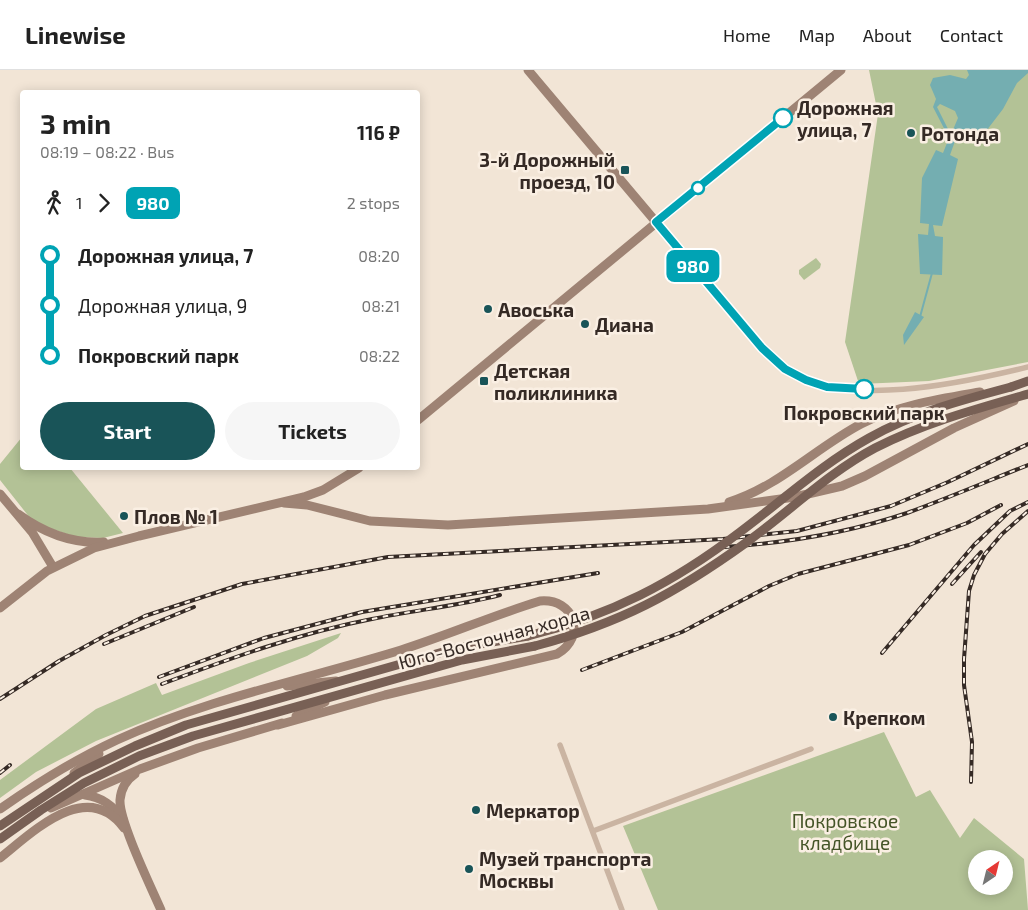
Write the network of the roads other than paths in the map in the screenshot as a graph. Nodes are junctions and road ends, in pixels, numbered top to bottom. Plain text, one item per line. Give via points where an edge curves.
1 (528, 70) edge
2 (840, 70) edge
3 (656, 222) junction
4 (1028, 367) edge
5 (1028, 381) edge
6 (1011, 387) junction
7 (1028, 395) edge
8 (420, 418) edge
9 (356, 470) edge
10 (316, 493) junction
11 (0, 494) edge
12 (304, 498) junction
13 (284, 503) junction
14 (319, 509) junction
15 (708, 509) junction
16 (18, 514) junction
17 (114, 542) junction
18 (53, 568) junction
19 (0, 608) edge
20 (341, 681) junction
21 (270, 687) junction
22 (345, 694) junction
23 (278, 726) junction
24 (118, 740) junction
25 (560, 745) dead end
26 (811, 749) dead end
27 (151, 765) junction
28 (61, 785) junction
29 (82, 795) junction
30 (0, 809) edge
31 (125, 821) junction
32 (0, 826) edge
33 (593, 831) junction
34 (0, 840) edge
35 (133, 841) junction
36 (0, 858) edge
37 (161, 910) edge
38 (622, 910) edge

1 - 3 street
2 - 3 street
3 - 4 street via 762,348 785,369 806,380 844,389 907,388 959,383
3 - 8 street
5 - 6 main road, Юго-Восточная хорда
6 - 15 street, bridge via 946,398 882,414 756,490
6 - 20 main road, Юго-Восточная хорда, bridge via 946,405 869,438 831,461 739,533 657,588 605,612 528,636 457,648
7 - 15 street, bridge via 954,428 842,486 795,497
7 - 22 main road, Юго-Восточная хорда, bridge via 949,417 874,449 837,471 747,542 663,598 589,631 535,646 462,660
9 - 10 street
10 - 12 street
10 - 14 street via 313,498
11 - 16 street
12 - 13 street
12 - 14 street
13 - 14 street
13 - 17 street
14 - 15 street via 370,521 448,525
16 - 17 street via 45,531 70,539
16 - 18 street
17 - 18 street via 83,552
18 - 19 street
20 - 21 street
20 - 28 main road, Юго-Восточная хорда via 186,726 135,746
21 - 23 street via 403,649 540,601 558,602 572,617 572,641 557,654 385,695
21 - 24 street via 176,717
22 - 23 street via 318,704
22 - 34 main road, Юго-Восточная хорда via 193,736 139,756 84,783
23 - 27 street
24 - 28 street
24 - 30 street via 55,773
25 - 33 street
26 - 33 street
27 - 29 street
27 - 31 street via 126,781 120,802
28 - 32 main road, Юго-Восточная хорда
29 - 31 street via 93,796 110,805
29 - 34 street via 57,804
31 - 35 street
33 - 38 street
35 - 36 street via 119,820 110,813 83,806 54,818
35 - 37 street

